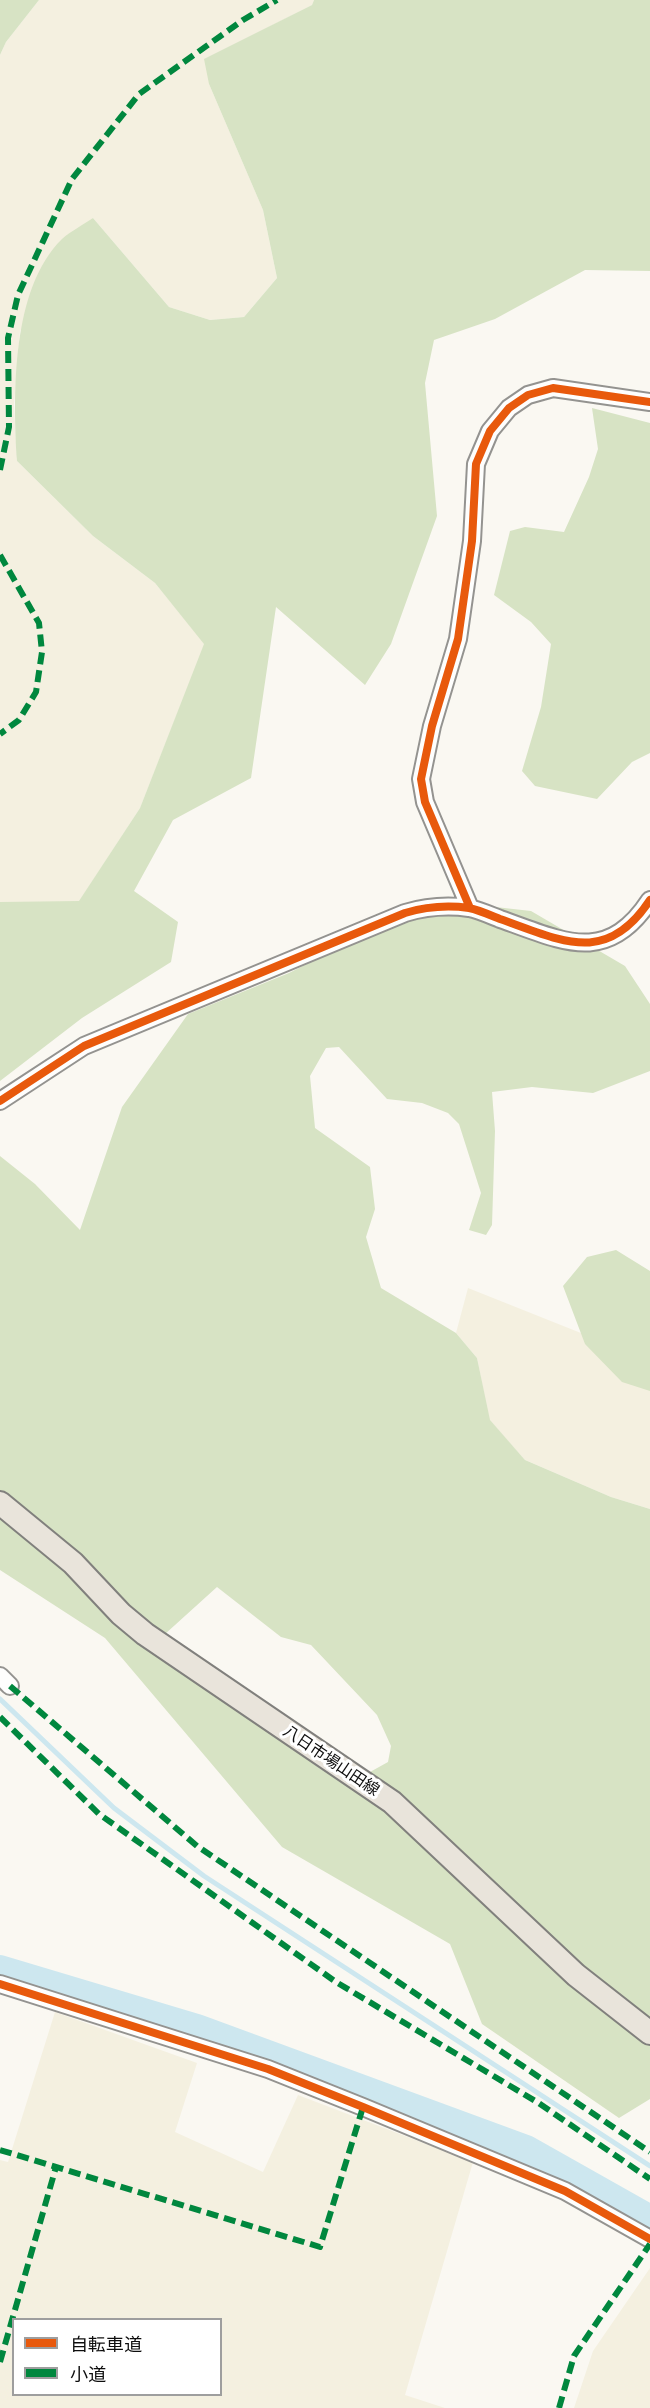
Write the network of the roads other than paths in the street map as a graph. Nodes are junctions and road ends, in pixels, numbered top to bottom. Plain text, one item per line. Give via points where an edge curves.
1 (650, 402) edge
2 (650, 900) edge
3 (470, 908) junction
4 (0, 1101) edge
5 (0, 1503) edge
6 (0, 1984) edge
7 (650, 2033) edge
8 (650, 2239) edge

1 - 3 street via 554,388 528,394 509,408 490,431 476,464 472,542 458,639 421,779 425,802
2 - 3 street via 623,932 604,941 570,943
3 - 4 street via 425,907 405,913 129,1025 84,1046
5 - 7 main road, 八日市場山田線 via 73,1563 145,1635 392,1802 576,1975
6 - 8 street via 268,2069 353,2102 566,2191

